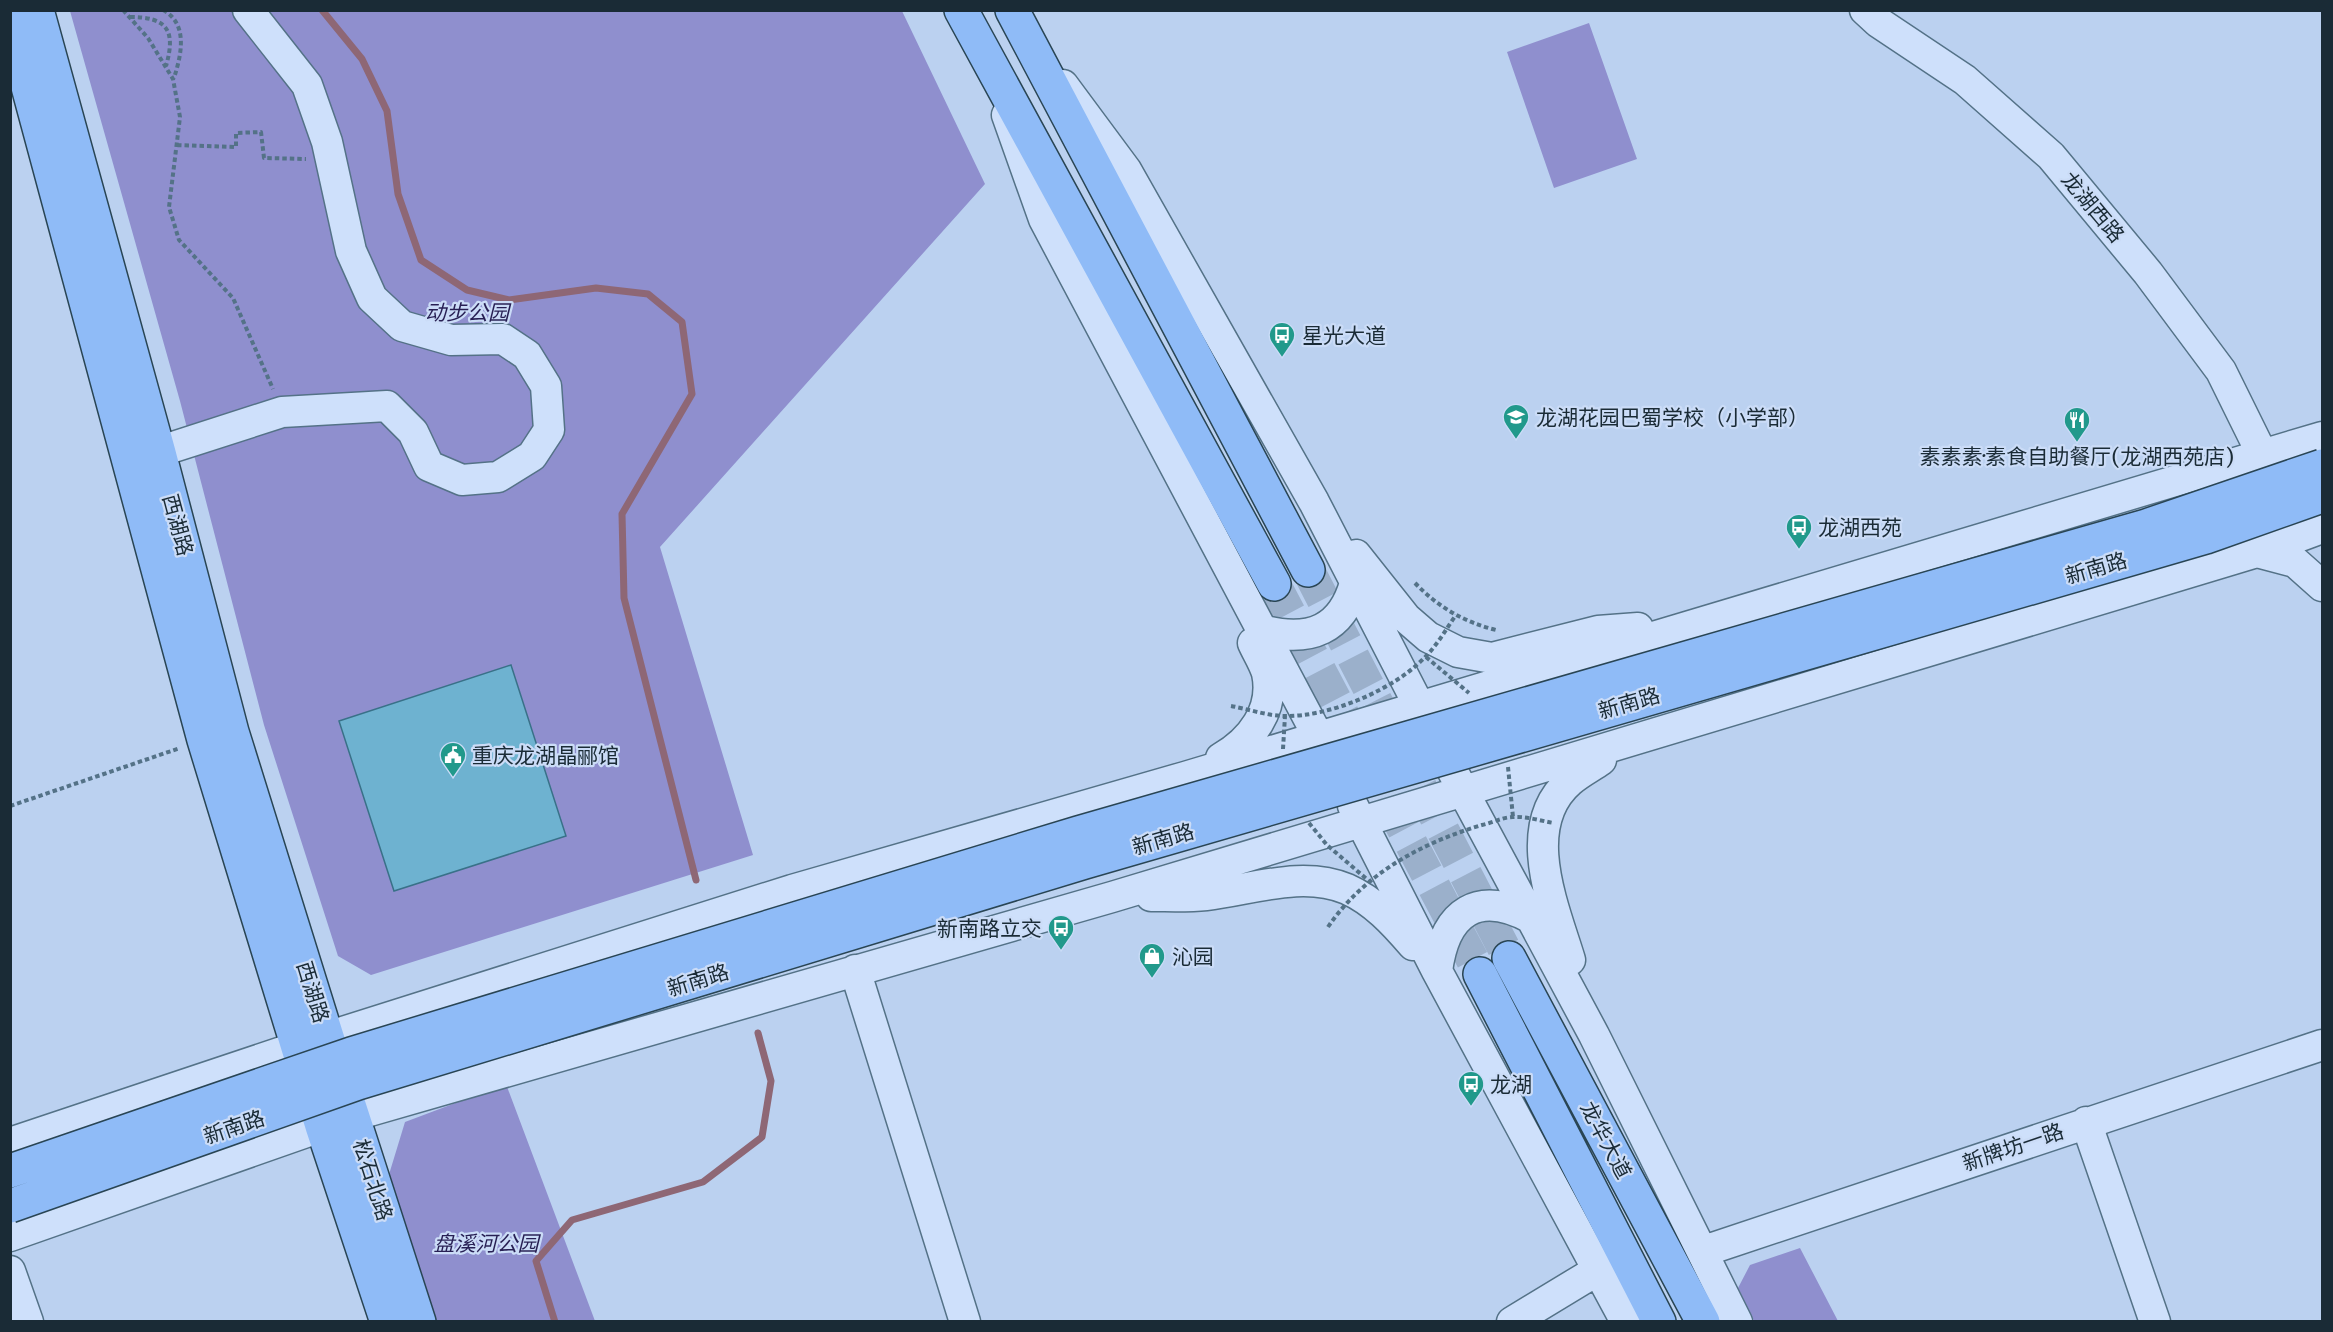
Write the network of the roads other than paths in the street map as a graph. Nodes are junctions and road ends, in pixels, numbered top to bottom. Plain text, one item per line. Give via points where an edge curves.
1 (37, 10) edge
2 (248, 10) edge
3 (962, 10) edge
4 (1865, 10) edge
5 (10, 20) edge
6 (1017, 20) edge
7 (983, 50) junction
8 (2322, 437) edge
9 (2263, 456) junction
10 (145, 457) junction
11 (2322, 466) edge
12 (2322, 496) edge
13 (1314, 502) junction
14 (2322, 528) edge
15 (1212, 533) junction
16 (2257, 552) junction
17 (1308, 570) tunnel mouth
18 (1355, 583) junction
19 (1274, 584) tunnel mouth
20 (2322, 586) edge
21 (1701, 623) junction
22 (1265, 632) junction
23 (1419, 705) junction
24 (1319, 737) junction
25 (1625, 742) junction
26 (1185, 777) junction
27 (1464, 793) junction
28 (1361, 822) junction
29 (1112, 897) junction
30 (1533, 919) junction
31 (1509, 958) tunnel mouth
32 (855, 970) junction
33 (1437, 971) junction
34 (1480, 974) tunnel mouth
35 (1594, 1035) junction
36 (312, 1042) junction
37 (2322, 1045) edge
38 (352, 1116) junction
39 (2086, 1122) junction
40 (322, 1126) junction
41 (10, 1143) edge
42 (10, 1171) edge
43 (10, 1206) edge
44 (10, 1236) edge
45 (1704, 1251) junction
46 (1598, 1270) junction
47 (10, 1271) edge
48 (28, 1322) edge
49 (387, 1322) edge
50 (419, 1322) edge
51 (966, 1322) edge
52 (1512, 1322) edge
53 (1626, 1322) edge
54 (1659, 1322) edge
55 (1703, 1322) edge
56 (1737, 1322) edge
57 (2155, 1322) edge

1 - 10 main road, 西湖路
2 - 10 street via 307,85 330,159 351,251 372,298 402,326 451,340 503,339 527,355 546,386 549,430 532,456 498,477 462,480 429,466 413,432 387,406 282,412
3 - 7 main road
4 - 9 street, 龙湖西路 via 1965,80 2051,156 2148,273 2221,371
5 - 10 main road, 西湖路
6 - 13 street via 1126,170
6 - 17 main road
7 - 15 street via 1044,219
7 - 19 main road
8 - 9 street
9 - 21 street
10 - 36 main road, 西湖路 via 232,732
10 - 36 main road, 西湖路 via 204,740
11 - 42 main road, 新南路, bridge via 2146,526 1078,833 351,1054
12 - 43 main road, 新南路, bridge via 2206,537 1085,862 358,1083
13 - 18 street
13 - 21 street via 1406,618 1428,637 1458,652 1492,658 1598,631
14 - 16 street, 新南路
15 - 22 street
15 - 26 street via 1234,603 1267,672 1268,694 1252,735 1236,750
16 - 20 street via 2295,562
16 - 25 street, 新南路
18 - 22 street via 1349,604 1337,618 1315,632 1291,637
18 - 23 street
21 - 23 street
22 - 24 street
23 - 24 street
23 - 27 street
24 - 26 street
24 - 28 street
25 - 27 street, 新南路
25 - 35 street via 1569,782 1552,804 1542,853 1545,880
26 - 36 street via 792,890
27 - 28 street, 新南路
27 - 30 street
28 - 29 street, 新南路
28 - 33 street
29 - 32 street, 新南路
29 - 33 street via 1206,895 1271,883 1311,882 1345,889 1393,922
30 - 33 street via 1496,904 1463,915 1447,931
30 - 35 street
31 - 55 main road, 龙华大道
32 - 38 street, 新南路
32 - 51 street
33 - 46 street
34 - 54 main road, 龙华大道
35 - 45 street
36 - 38 main road, 松石北路
36 - 40 main road, 松石北路
36 - 41 street
37 - 39 street, 新牌坊一路
38 - 40 street, 新南路
38 - 50 main road, 松石北路
39 - 45 street, 新牌坊一路
39 - 57 street
40 - 44 street, 新南路
40 - 49 main road, 松石北路
45 - 56 street
46 - 52 street
46 - 53 street
47 - 48 street

